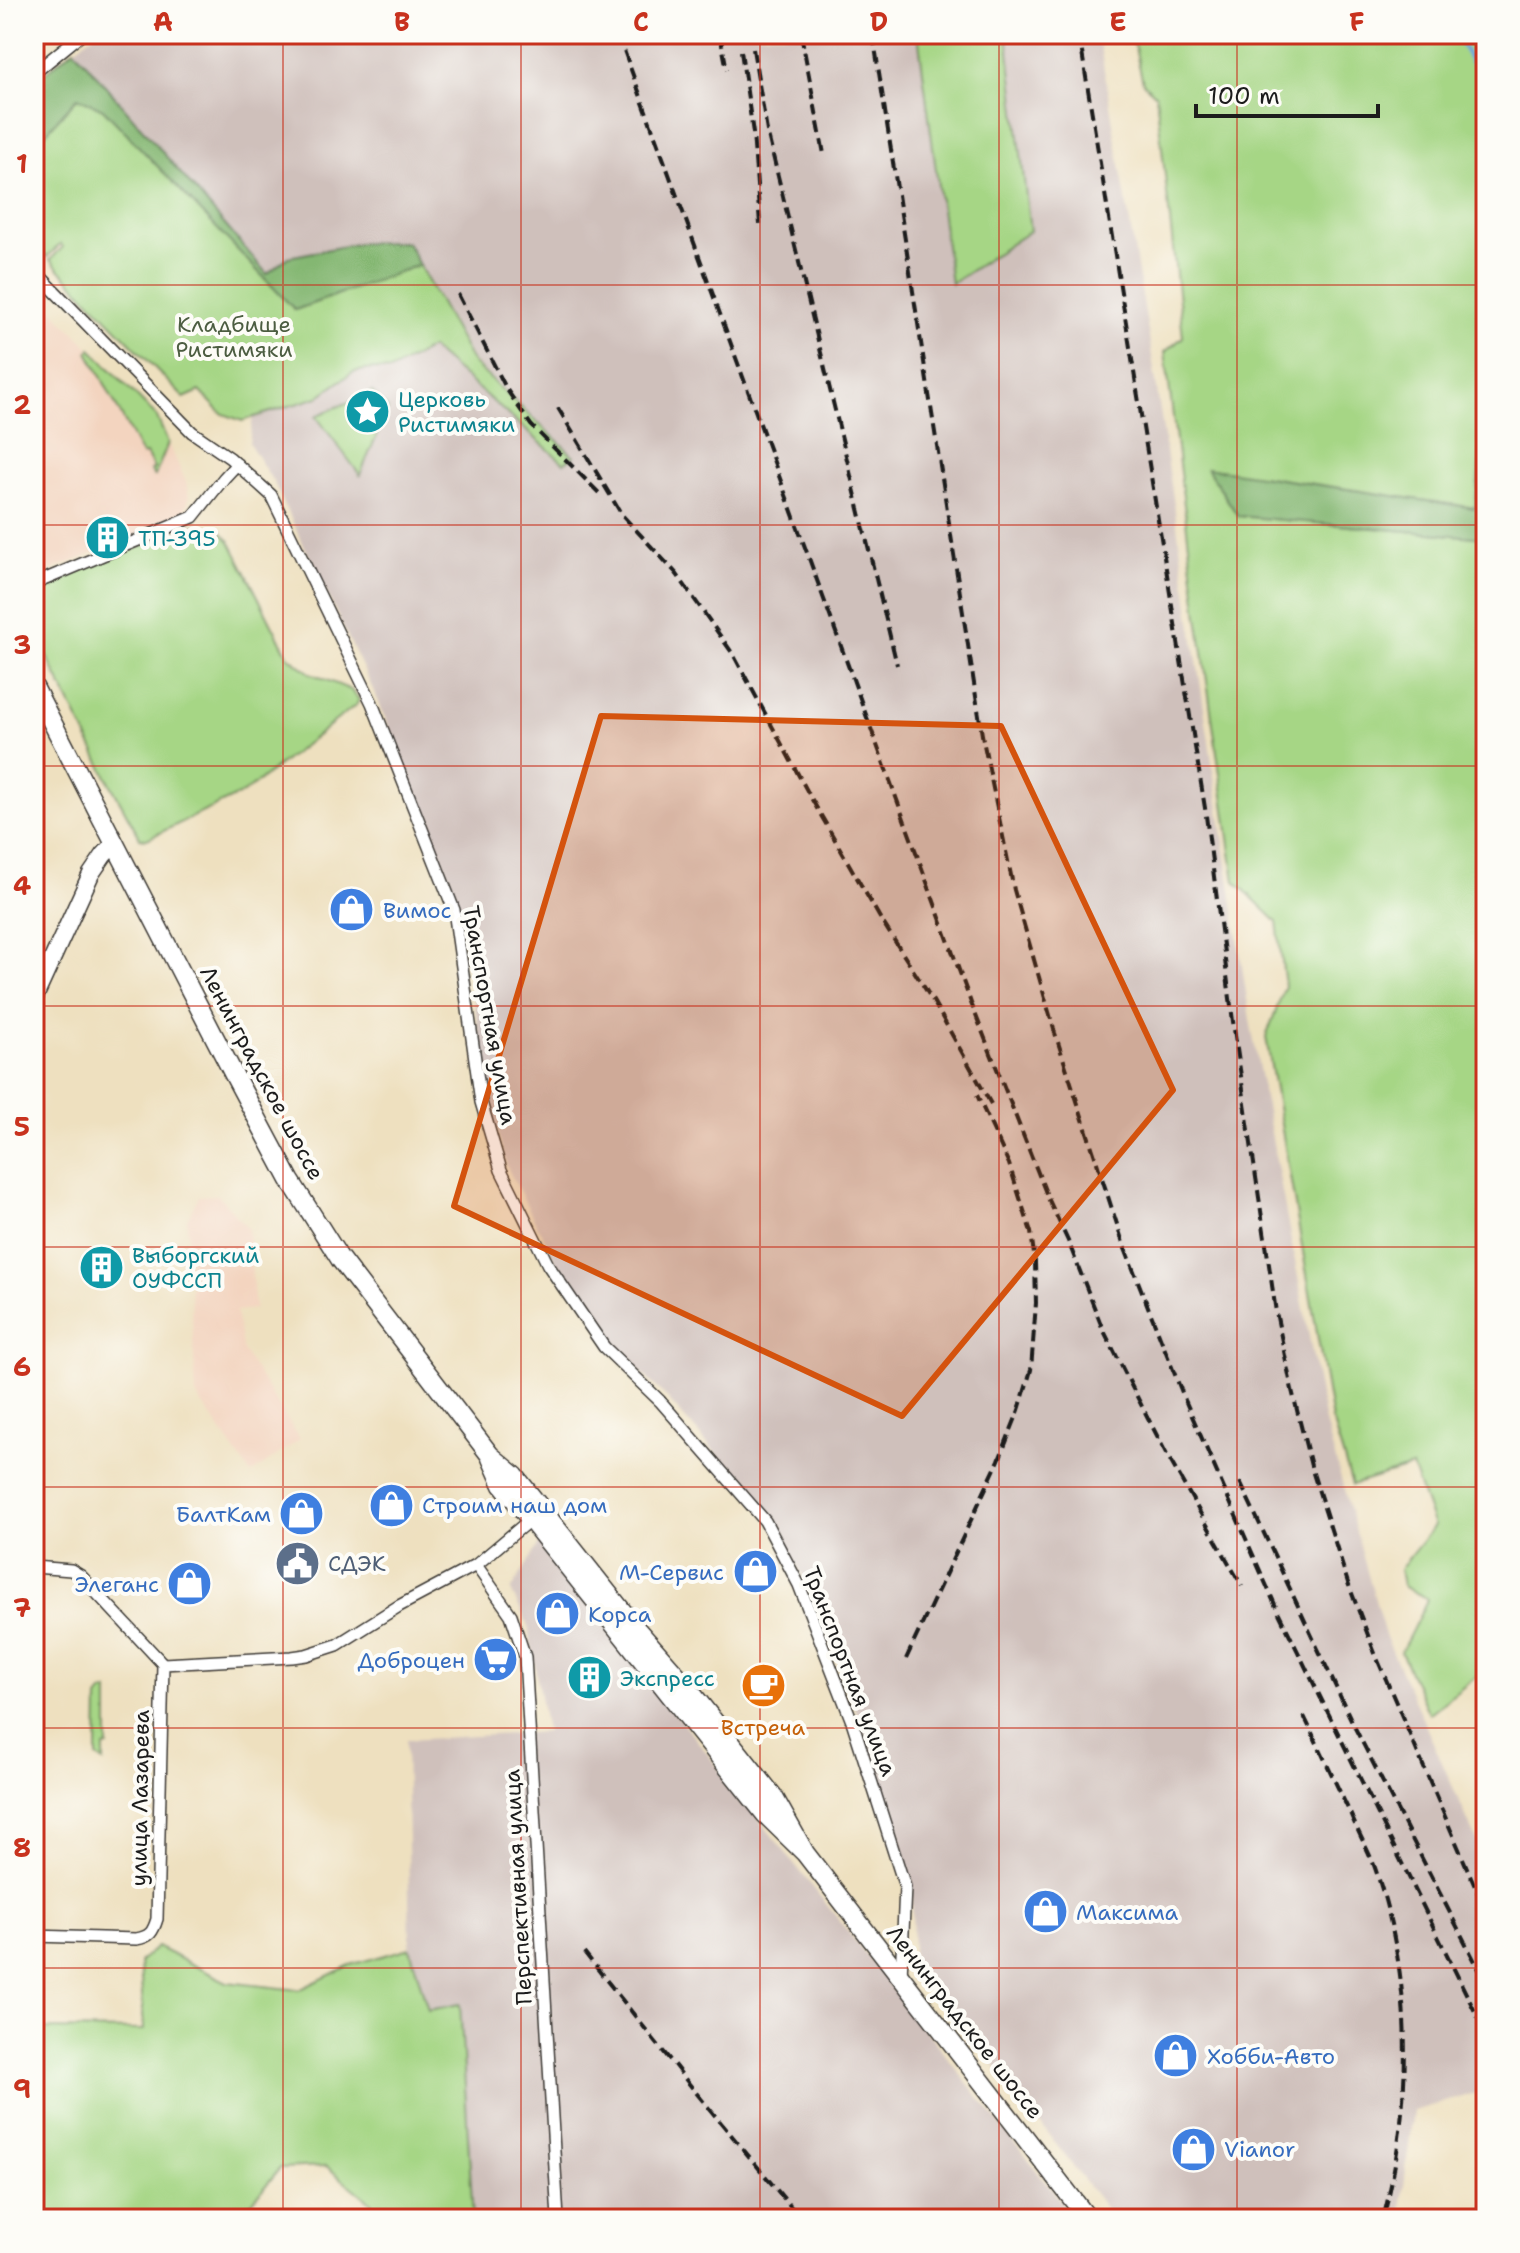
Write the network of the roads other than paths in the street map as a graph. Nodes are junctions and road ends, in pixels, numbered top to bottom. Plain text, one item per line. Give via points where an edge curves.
1 (82, 34) edge
2 (34, 73) edge
3 (34, 270) edge
4 (237, 464) junction
5 (34, 584) edge
6 (34, 687) edge
7 (115, 843) junction
8 (34, 999) edge
9 (536, 1514) junction
10 (476, 1565) junction
11 (34, 1567) edge
12 (163, 1664) junction
13 (34, 1936) edge
14 (901, 1980) junction
15 (558, 2219) edge
16 (1088, 2219) edge

1 - 2 street
3 - 4 street, Транспортная улица via 192,432
4 - 5 street via 193,517
4 - 14 street, Транспортная улица via 271,495 278,509 372,703 454,910 481,1102 501,1170 548,1265 604,1347 660,1401 765,1521 799,1585 853,1724 905,1887
6 - 7 main road, Ленинградское шоссе
7 - 8 street via 91,874
7 - 9 main road, Ленинградское шоссе via 290,1180 340,1259 490,1455 503,1485
9 - 10 street
9 - 14 main road, Ленинградское шоссе via 765,1814 805,1853
10 - 12 street via 317,1652
10 - 15 street, Перспективная улица via 511,1615 525,1657
11 - 12 street via 71,1570 81,1576
12 - 13 street, улица Лазарева via 153,1932 136,1939
14 - 16 main road, Ленинградское шоссе

